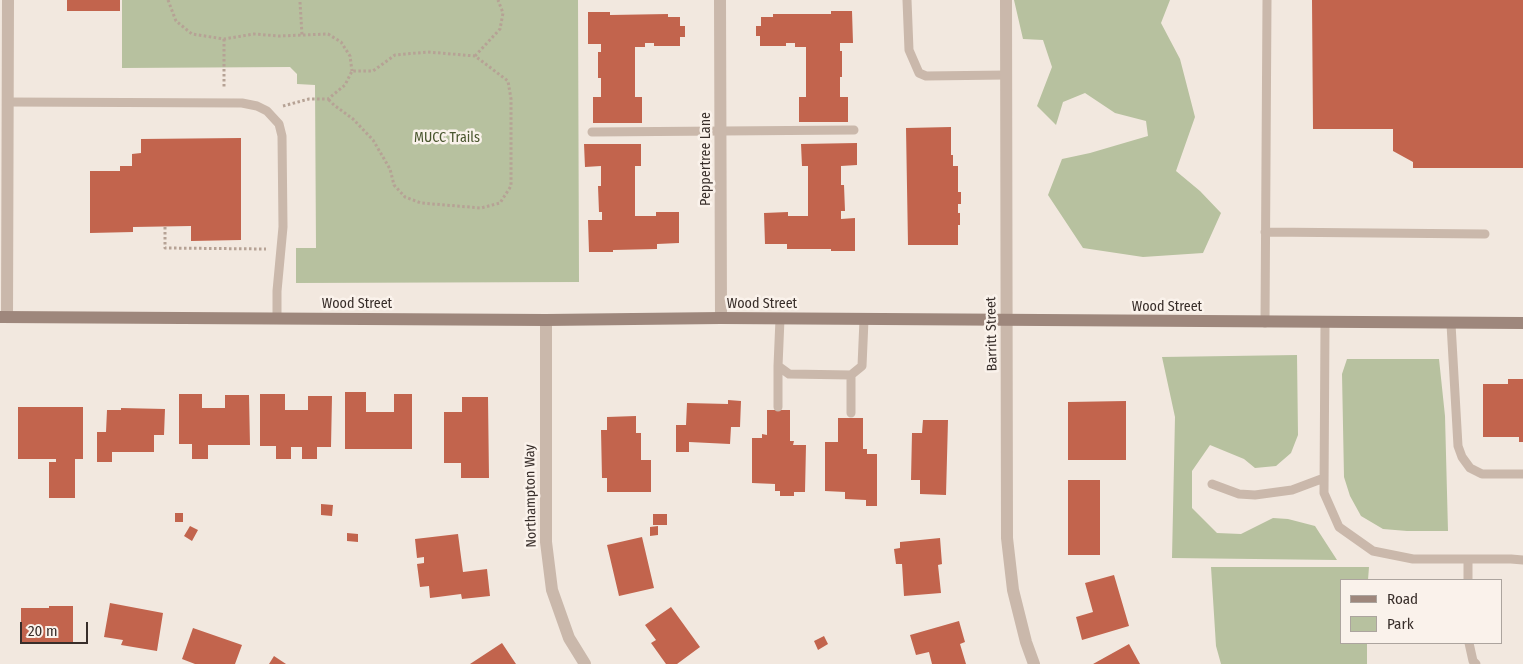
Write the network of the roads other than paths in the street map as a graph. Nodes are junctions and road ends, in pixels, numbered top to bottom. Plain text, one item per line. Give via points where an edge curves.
1 (8, 0) edge
2 (720, 0) edge
3 (907, 0) edge
4 (1006, 0) edge
5 (1267, 0) edge
6 (1006, 75) junction
7 (8, 102) junction
8 (854, 130) dead end
9 (592, 132) dead end
10 (720, 132) junction
11 (1265, 232) junction
12 (1485, 234) dead end
13 (3, 317) edge
14 (721, 318) junction
15 (277, 319) junction
16 (780, 319) junction
17 (546, 320) junction
18 (864, 320) junction
19 (1007, 321) junction
20 (1265, 322) junction
21 (1324, 323) junction
22 (1523, 323) edge
23 (1451, 324) junction
24 (778, 366) junction
25 (851, 375) junction
26 (778, 408) dead end
27 (851, 413) dead end
28 (1523, 474) edge
29 (1324, 478) junction
30 (1212, 484) dead end
31 (1468, 559) junction
32 (1523, 560) edge
33 (1468, 579) edge
34 (1469, 644) edge
35 (585, 664) edge
36 (1034, 664) edge
37 (1476, 664) edge

1 - 7 street
2 - 10 street, Peppertree Lane
3 - 6 lane via 909,50 919,73 926,76
4 - 6 street, Barritt Street
5 - 11 lane
6 - 19 street, Barritt Street
7 - 13 street
7 - 15 lane via 242,103 267,111 278,124 282,136 283,227
8 - 10 lane
9 - 10 lane
10 - 14 street, Peppertree Lane
11 - 12 lane
11 - 20 lane
13 - 15 street, Wood Street
14 - 16 street, Wood Street
14 - 17 street, Wood Street
15 - 17 street, Wood Street
16 - 18 street, Wood Street
16 - 24 lane
17 - 35 street, Northampton Way via 546,542 552,590 569,638
18 - 19 street, Wood Street
18 - 25 lane via 862,366
19 - 20 street, Wood Street
19 - 36 street, Barritt Street via 1007,538 1013,590
20 - 21 street, Wood Street
21 - 23 street, Wood Street
21 - 29 lane
22 - 23 street, Wood Street
23 - 28 lane via 1458,446 1462,457 1470,468 1482,474
24 - 25 lane via 789,374
24 - 26 lane
25 - 27 lane
29 - 30 lane via 1292,490 1254,496
29 - 31 lane via 1324,493 1339,526 1373,551 1413,559
31 - 32 lane
31 - 33 lane
34 - 37 lane

